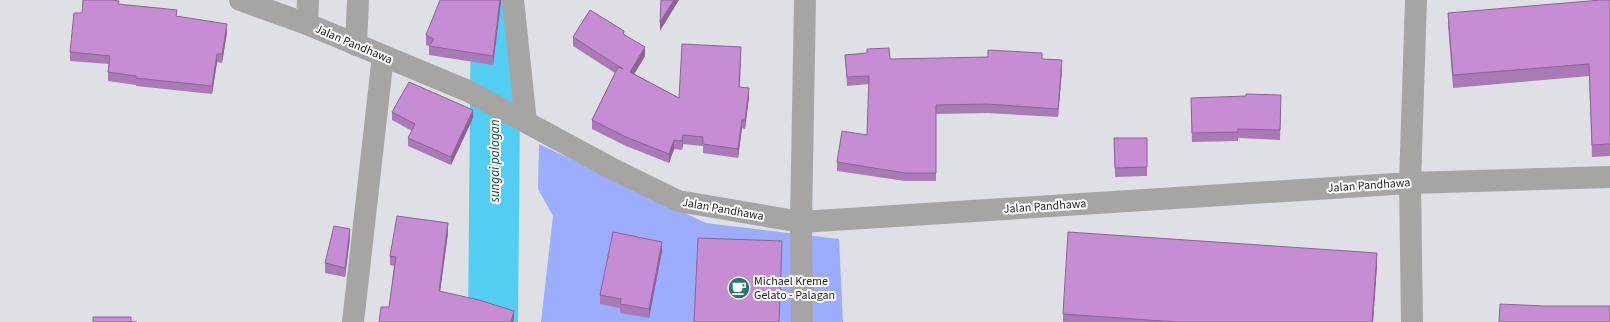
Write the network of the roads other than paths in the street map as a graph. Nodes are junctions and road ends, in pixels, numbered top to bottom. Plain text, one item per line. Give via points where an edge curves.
1 (240, 0) edge
2 (308, 0) edge
3 (358, 0) edge
4 (513, 0) edge
5 (805, 0) edge
6 (1416, 0) edge
7 (307, 24) junction
8 (356, 45) junction
9 (382, 56) junction
10 (526, 122) junction
11 (1610, 178) edge
12 (1410, 183) junction
13 (801, 222) junction
14 (353, 322) edge
15 (802, 322) edge
16 (1412, 322) edge

1 - 7 street, Jalan Pandhawa
2 - 7 street
3 - 8 street
4 - 10 street
5 - 13 street
6 - 12 street
7 - 8 street, Jalan Pandhawa
8 - 9 street, Jalan Pandhawa
9 - 10 street, Jalan Pandhawa via 468,91
9 - 14 street
10 - 13 street, Jalan Pandhawa via 678,201
11 - 12 street, Jalan Pandhawa
12 - 13 street, Jalan Pandhawa
12 - 16 street
13 - 15 street

